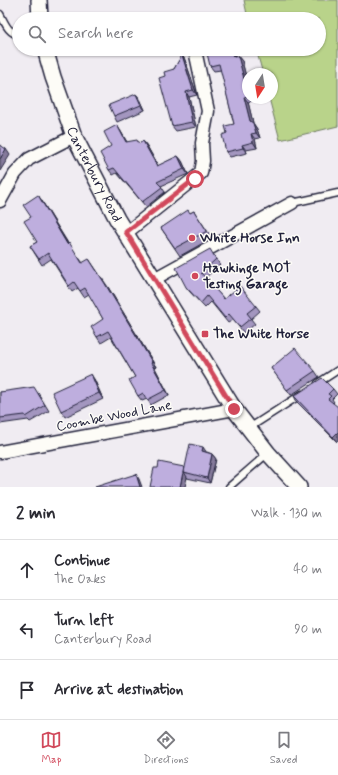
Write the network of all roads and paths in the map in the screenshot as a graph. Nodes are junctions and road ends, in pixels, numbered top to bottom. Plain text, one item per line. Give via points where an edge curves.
1 (39, 0) edge
2 (40, 12) edge
3 (0, 14) edge
4 (12, 32) edge
5 (47, 56) edge
6 (196, 56) edge
7 (74, 136) junction
8 (338, 193) edge
9 (0, 201) edge
10 (292, 203) joint
11 (126, 232) junction
12 (154, 279) junction
13 (338, 370) edge
14 (234, 409) junction
15 (248, 428) junction
16 (0, 452) edge
17 (268, 454) junction
18 (230, 487) edge
19 (299, 487) edge

1 - 2 street
3 - 4 lane
5 - 7 street, Canterbury Road
6 - 11 street via 208,111 200,173
7 - 9 street via 29,159 15,174
7 - 11 street, Canterbury Road
8 - 10 lane
10 - 12 street
11 - 12 street, Canterbury Road
12 - 14 street, Canterbury Road
13 - 15 lane
14 - 15 street, Canterbury Road
14 - 16 street, Coombe Wood Lane
15 - 17 street, Canterbury Road
17 - 18 lane
17 - 19 street, Canterbury Road

